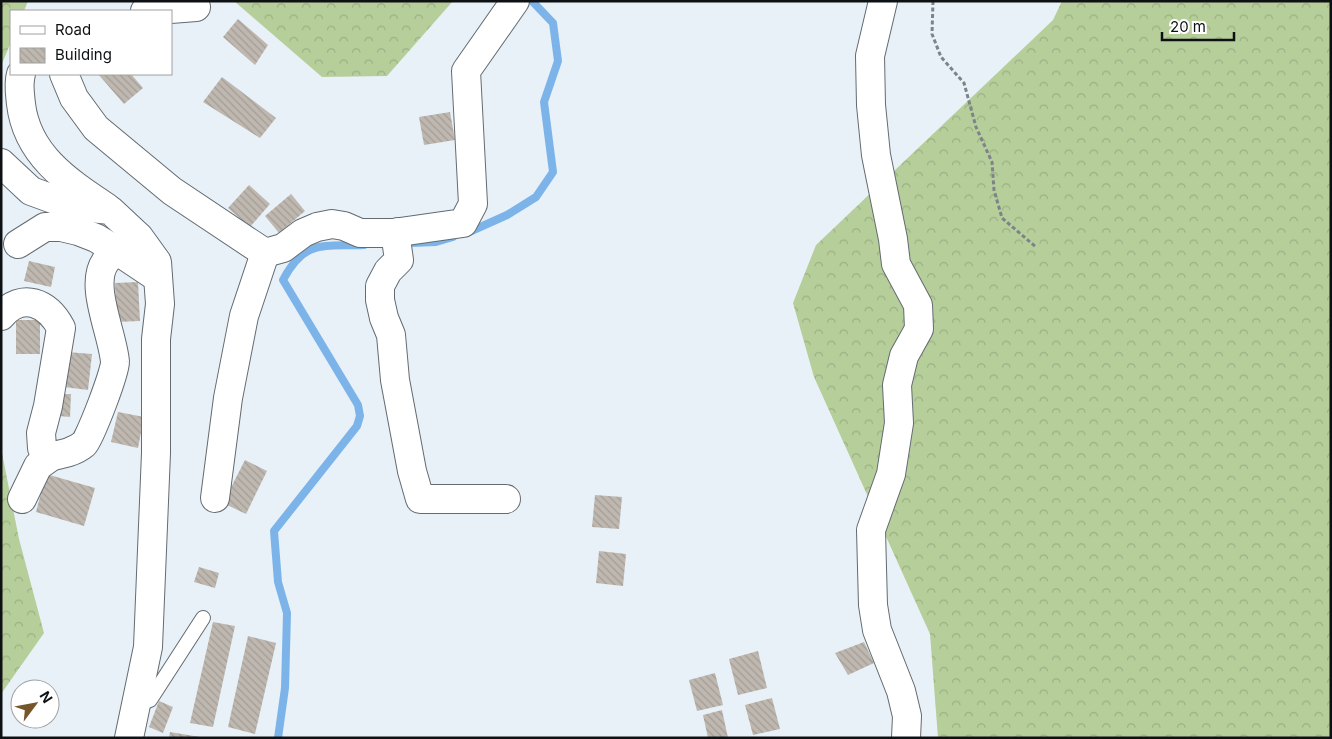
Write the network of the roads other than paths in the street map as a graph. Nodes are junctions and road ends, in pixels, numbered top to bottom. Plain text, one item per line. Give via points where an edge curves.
1 (515, 1) edge
2 (883, 1) edge
3 (196, 7) dead end
4 (158, 10) edge
5 (21, 75) edge
6 (64, 75) edge
7 (1, 163) edge
8 (110, 210) junction
9 (397, 241) junction
10 (18, 244) dead end
11 (119, 252) junction
12 (265, 253) junction
13 (158, 278) junction
14 (1, 316) edge
15 (52, 456) junction
16 (215, 498) dead end
17 (22, 499) dead end
18 (506, 499) dead end
19 (203, 618) dead end
20 (136, 705) junction
21 (129, 738) edge
22 (906, 738) edge

1 - 9 street via 466,71 473,204 463,223
2 - 22 street via 870,56 876,155 896,264 918,305 919,329 904,356 897,385 899,423 891,474 871,530 873,605 877,630 901,691 907,716
3 - 4 street
5 - 8 street via 24,122 47,162
6 - 12 street via 74,98 96,128 172,190
7 - 8 street via 31,191 72,206
8 - 13 street via 139,237 156,262
9 - 12 street via 332,224 303,233 283,248
9 - 18 street via 399,260 380,286 380,300 391,336 394,372 420,499
10 - 11 street via 45,227 61,228 96,238
11 - 13 street
11 - 15 street via 107,259 100,270 99,290 116,364 85,443 70,452
12 - 16 street via 244,316 228,398
13 - 20 street via 156,453 148,647
14 - 15 street via 12,304 36,303 56,319 61,328 41,433 42,448
15 - 17 street via 38,466
19 - 20 lane via 150,700
20 - 21 street

